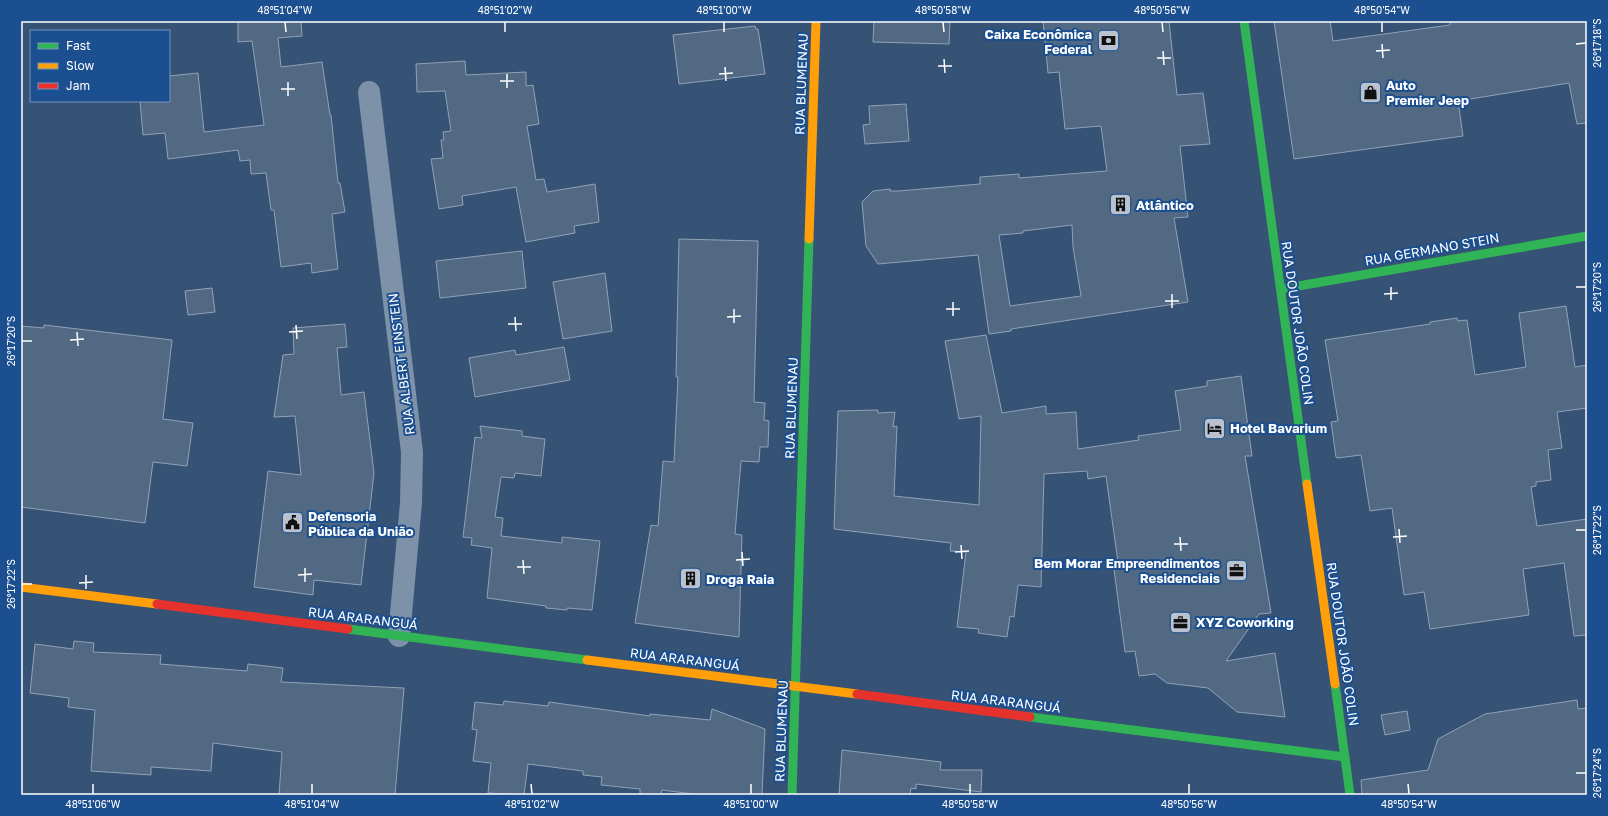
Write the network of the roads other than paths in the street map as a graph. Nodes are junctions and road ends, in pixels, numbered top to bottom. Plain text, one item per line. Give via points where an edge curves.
1 (816, 21) edge
2 (1244, 21) edge
3 (369, 92) dead end
4 (1587, 236) edge
5 (1280, 289) junction
6 (21, 587) edge
7 (399, 636) junction
8 (795, 687) junction
9 (1345, 756) junction
10 (792, 795) edge
11 (1350, 795) edge

1 - 8 street, RUA BLUMENAU
2 - 5 street, RUA DOUTOR JOÃO COLIN
3 - 7 street, RUA ALBERT EINSTEIN via 412,452 411,503
4 - 5 street, RUA GERMANO STEIN
5 - 9 street, RUA DOUTOR JOÃO COLIN
6 - 7 street, RUA ARARANGUÁ
7 - 8 street, RUA ARARANGUÁ
8 - 9 street, RUA ARARANGUÁ
8 - 10 street, RUA BLUMENAU
9 - 11 street, RUA DOUTOR JOÃO COLIN

